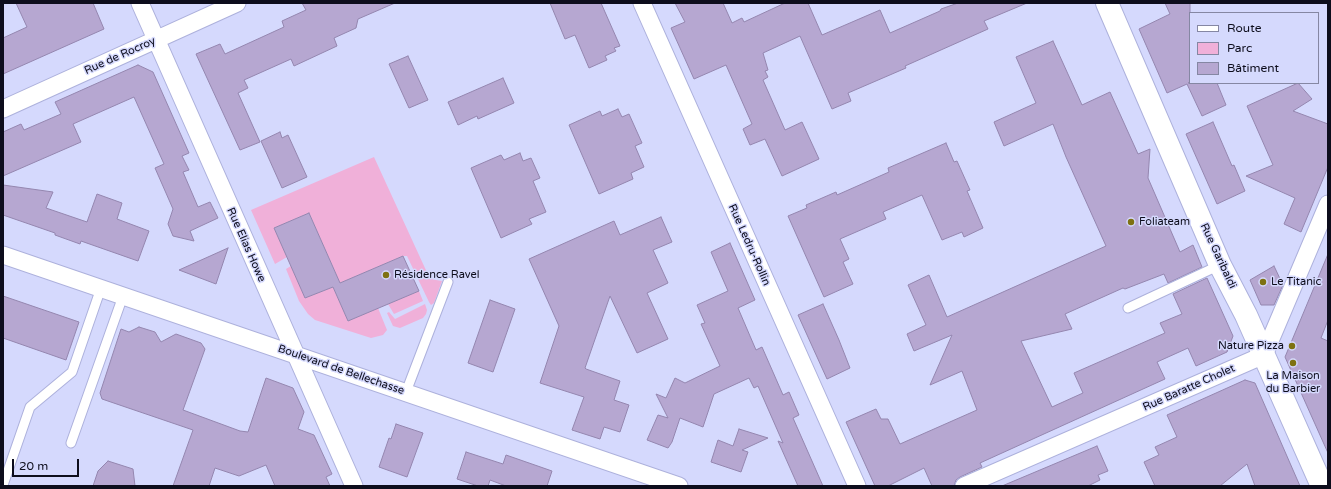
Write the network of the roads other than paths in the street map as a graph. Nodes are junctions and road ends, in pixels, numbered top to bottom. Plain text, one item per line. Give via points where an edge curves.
1 (140, 3) edge
2 (237, 3) edge
3 (642, 3) edge
4 (1107, 3) edge
5 (156, 39) junction
6 (3, 109) edge
7 (1328, 204) edge
8 (3, 255) edge
9 (1220, 265) junction
10 (448, 282) dead end
11 (101, 288) junction
12 (123, 296) junction
13 (1128, 308) dead end
14 (295, 354) junction
15 (1264, 355) junction
16 (406, 392) junction
17 (71, 442) dead end
18 (3, 484) edge
19 (354, 486) edge
20 (679, 486) edge
21 (857, 486) edge
22 (964, 486) edge
23 (1322, 486) edge

1 - 5 street, Rue Elias Howe
2 - 5 street, Rue de Rocroy
3 - 21 street, Rue Ledru-Rollin
4 - 9 street, Rue Garibaldi
5 - 6 street, Rue de Rocroy
5 - 14 street, Rue Elias Howe
7 - 15 street
8 - 11 street, Boulevard de Bellechasse
9 - 13 lane
9 - 15 street, Rue Garibaldi
10 - 16 lane
11 - 12 street, Boulevard de Bellechasse
11 - 18 lane via 72,372 30,407
12 - 14 street, Boulevard de Bellechasse
12 - 17 lane
14 - 16 street, Boulevard de Bellechasse
14 - 19 street, Rue Elias Howe
15 - 22 street, Rue Baratte Cholet
15 - 23 street, Rue Garibaldi
16 - 20 street, Boulevard de Bellechasse

